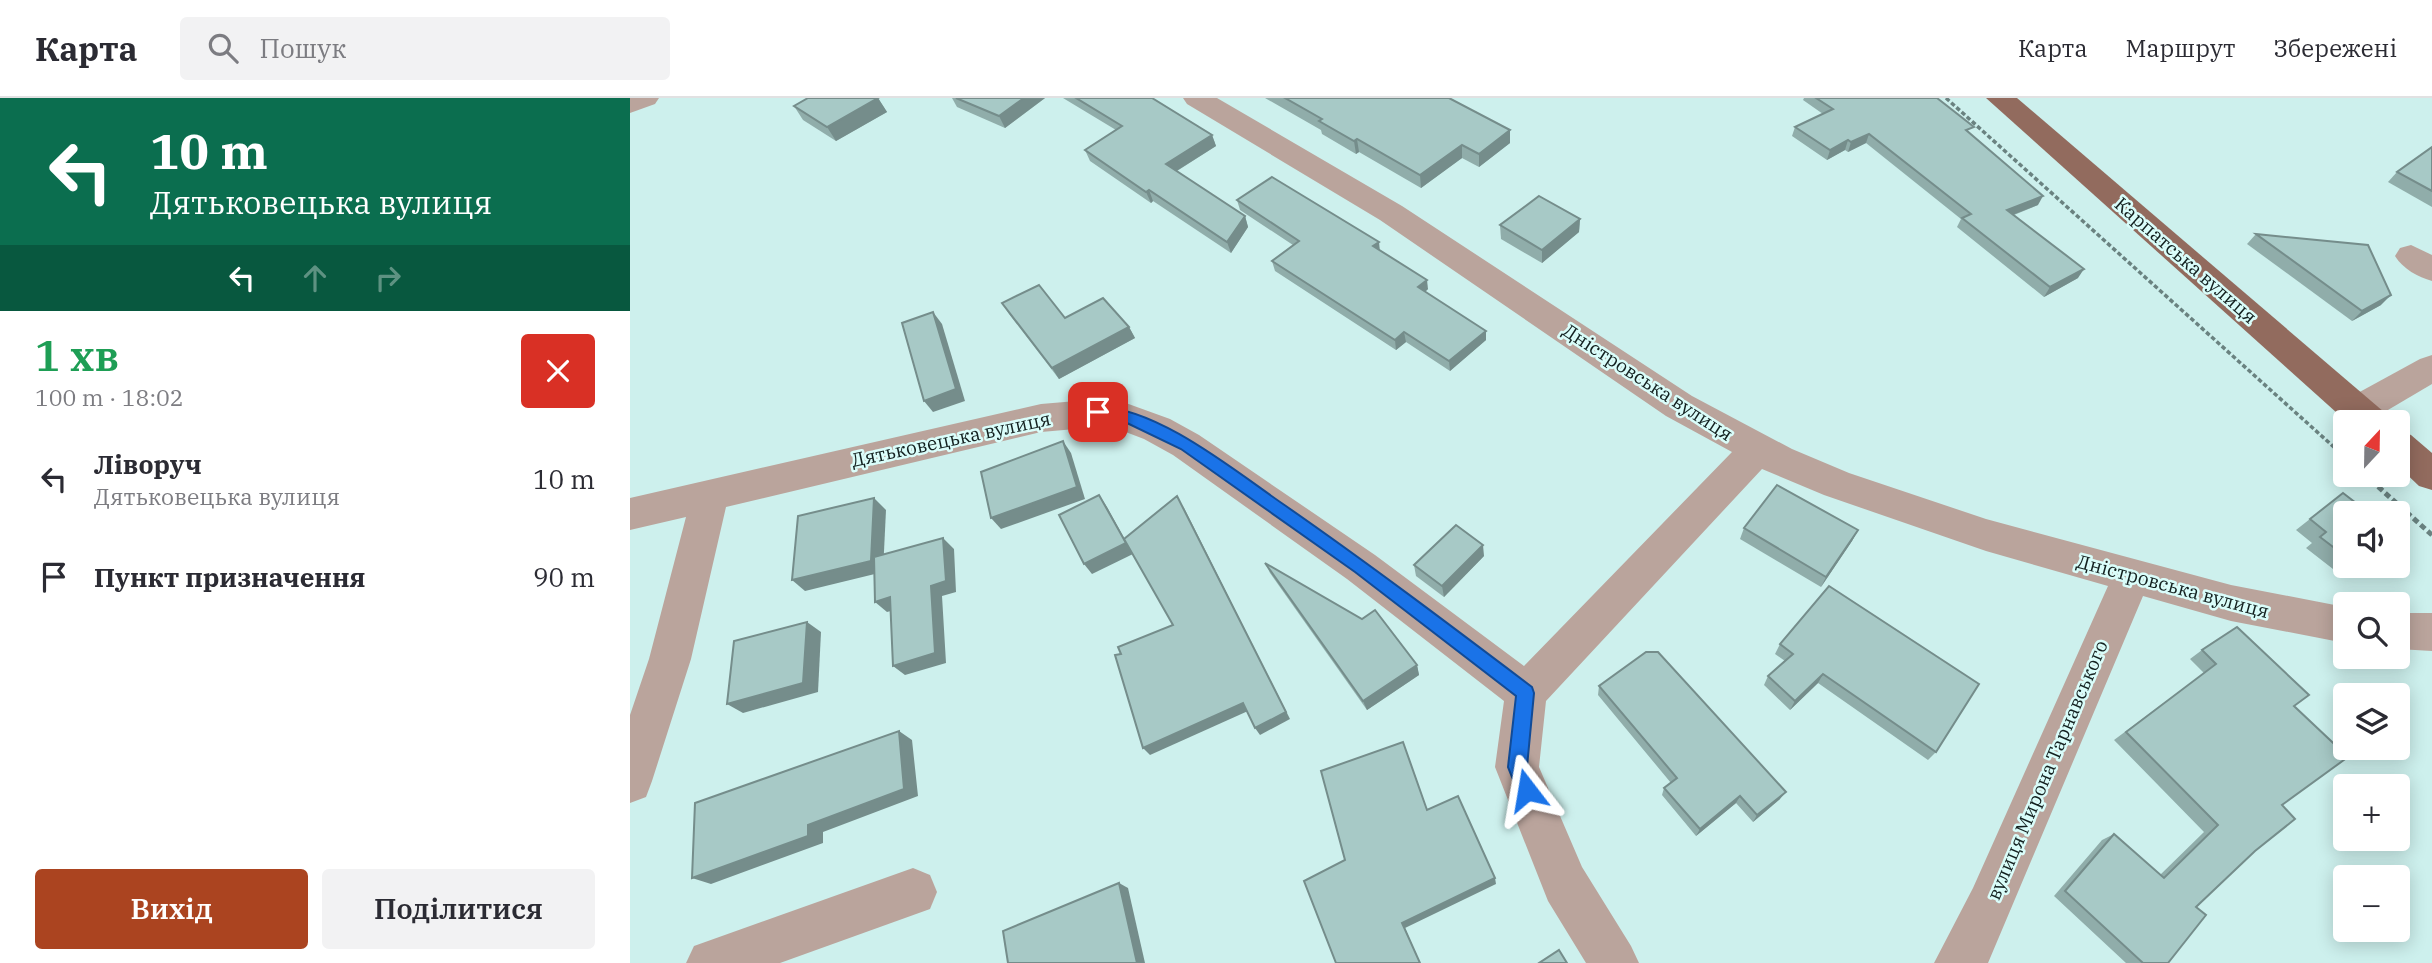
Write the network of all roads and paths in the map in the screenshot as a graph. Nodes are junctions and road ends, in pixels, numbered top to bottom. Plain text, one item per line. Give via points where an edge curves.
1 (645, 98) edge
2 (1197, 98) edge
3 (1946, 98) edge
4 (2000, 98) edge
5 (630, 104) edge
6 (2432, 368) edge
7 (2358, 410) edge
8 (2373, 410) edge
9 (2333, 446) edge
10 (1757, 450) junction
11 (2410, 455) edge
12 (2432, 475) edge
13 (2378, 487) edge
14 (710, 495) junction
15 (630, 514) edge
16 (2432, 535) edge
17 (2132, 576) junction
18 (2333, 623) edge
19 (2410, 631) edge
20 (2432, 632) edge
21 (1526, 693) junction
22 (630, 781) edge
23 (913, 892) dead end
24 (711, 963) edge
25 (1614, 963) edge
26 (1959, 963) edge

1 - 5 street
2 - 10 street, Дністровська вулиця via 1391,213 1679,406
3 - 9 path
4 - 7 main road, Карпатська вулиця
6 - 8 street
10 - 17 street, Дністровська вулиця via 1947,523
10 - 21 street
11 - 12 main road
13 - 16 path
14 - 15 street, Дятьковецька вулиця
14 - 21 street, Дятьковецька вулиця via 1041,418 1112,412 1186,445 1361,567
14 - 22 street via 670,659
17 - 18 street, Дністровська вулиця via 2231,603
17 - 26 street, вулиця Мирона Тарнавського via 2021,838
19 - 20 street
21 - 25 street via 1517,767 1565,884
23 - 24 street

